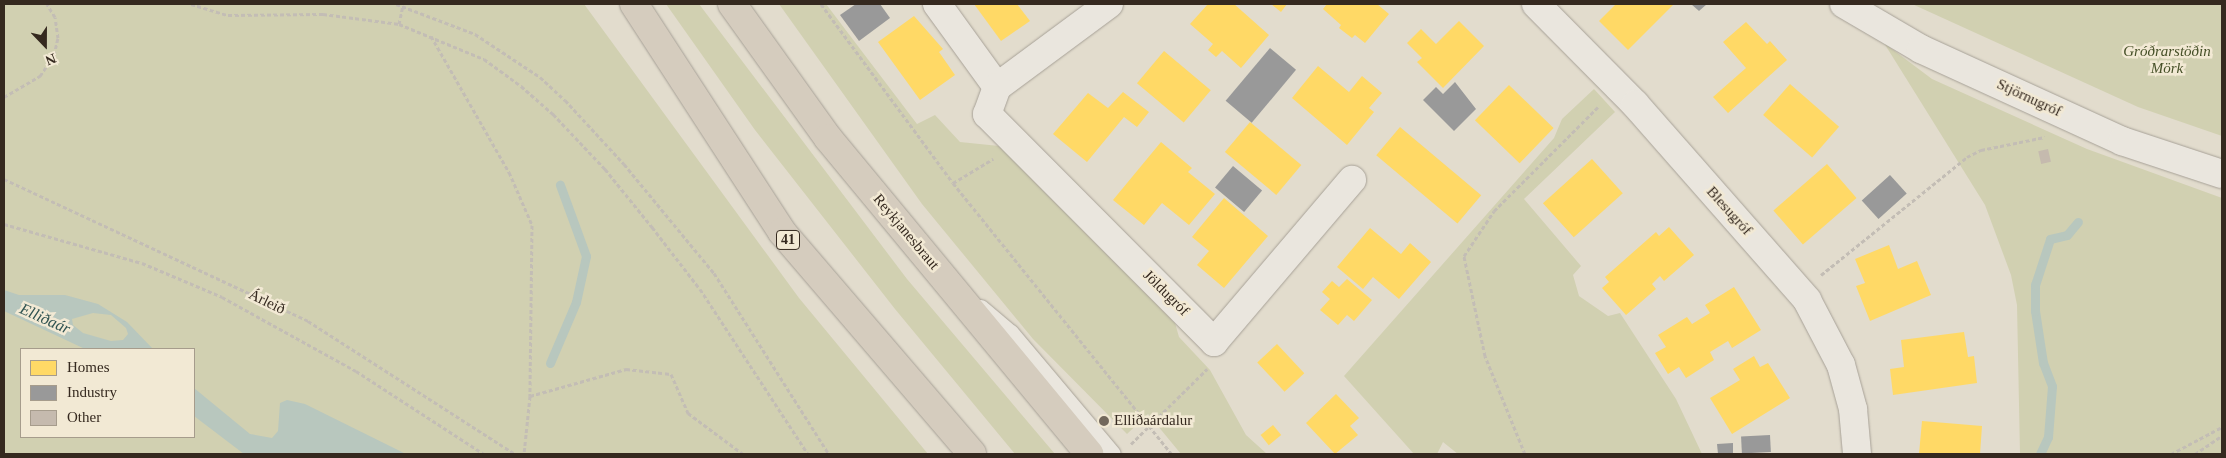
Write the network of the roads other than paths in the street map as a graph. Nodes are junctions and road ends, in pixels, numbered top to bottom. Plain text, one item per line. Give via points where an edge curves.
1 (634, 4) edge
2 (732, 4) edge
3 (937, 4) edge
4 (1108, 4) edge
5 (1536, 4) edge
6 (1844, 4) edge
7 (997, 86) junction
8 (2222, 174) edge
9 (1352, 180) dead end
10 (943, 277) junction
11 (972, 454) edge
12 (1090, 454) edge
13 (1112, 454) edge
14 (1857, 454) edge

1 - 11 highway, 41 via 782,232
2 - 10 highway, Reykjanesbraut via 828,138
3 - 7 street
4 - 7 street
5 - 14 street, Blesugróf via 1618,87 1806,300 1829,337 1841,366 1853,409
6 - 8 street, Stjörnugróf via 1921,49 2122,141
7 - 9 street, Jöldugróf via 987,114 1214,342
10 - 12 highway, Reykjanesbraut
10 - 13 lane via 1011,333

